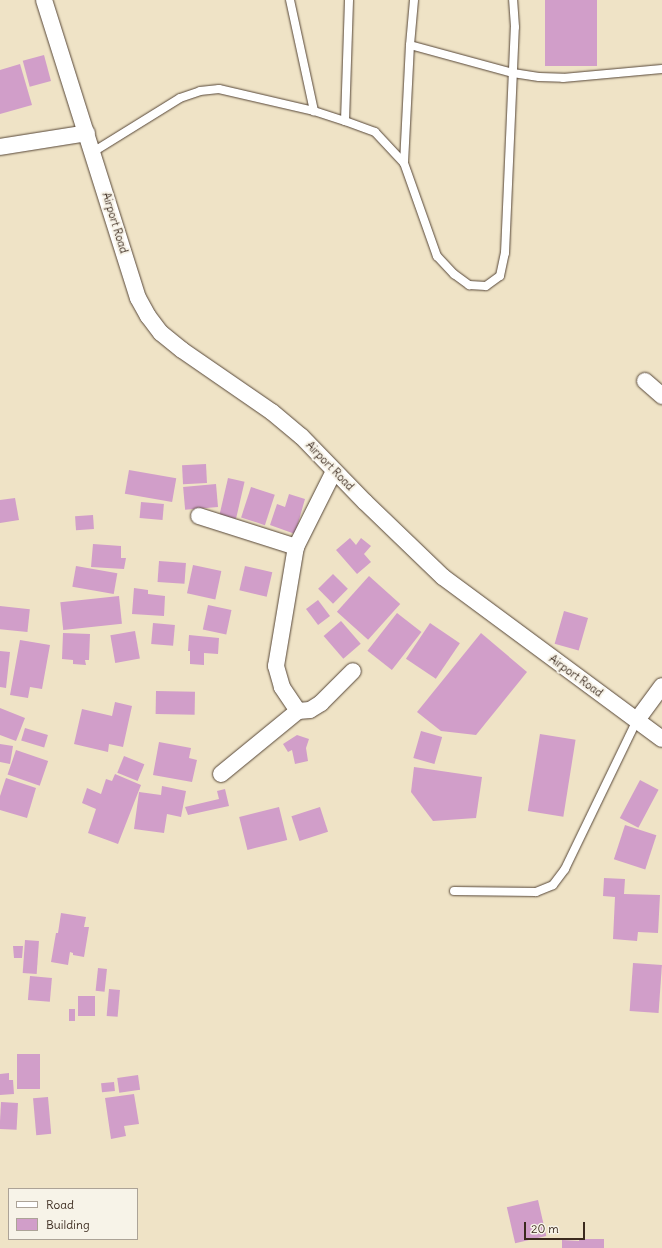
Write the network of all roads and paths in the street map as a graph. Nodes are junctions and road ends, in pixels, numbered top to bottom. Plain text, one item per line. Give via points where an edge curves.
1 (44, 0) edge
2 (290, 0) edge
3 (349, 0) edge
4 (414, 0) edge
5 (513, 0) edge
6 (410, 45) junction
7 (662, 69) edge
8 (513, 73) junction
9 (314, 111) junction
10 (345, 121) junction
11 (87, 133) junction
12 (0, 147) edge
13 (93, 152) junction
14 (404, 163) junction
15 (645, 381) dead end
16 (662, 396) edge
17 (334, 472) junction
18 (200, 516) dead end
19 (296, 547) junction
20 (353, 671) dead end
21 (662, 686) edge
22 (298, 711) junction
23 (637, 720) junction
24 (662, 739) edge
25 (221, 774) dead end
26 (454, 891) dead end

1 - 11 street, Airport Road
2 - 9 lane
3 - 10 lane
4 - 6 lane
5 - 8 lane
6 - 8 lane
6 - 14 lane
7 - 8 lane via 563,78
8 - 14 lane via 505,253 500,276 486,286 469,285 437,256
9 - 10 lane
9 - 13 lane via 219,89 200,91 180,98
10 - 14 lane via 375,132
11 - 12 street
11 - 13 street, Airport Road
13 - 17 street, Airport Road via 138,298 148,316 161,333 182,350 272,412 301,436
15 - 16 street
17 - 19 street
17 - 23 street, Airport Road via 444,577
18 - 19 street
19 - 22 street via 276,666 282,687
20 - 22 street via 320,703 310,710
21 - 23 street
22 - 25 street
23 - 24 street, Airport Road
23 - 26 lane via 565,869 553,885 536,892

